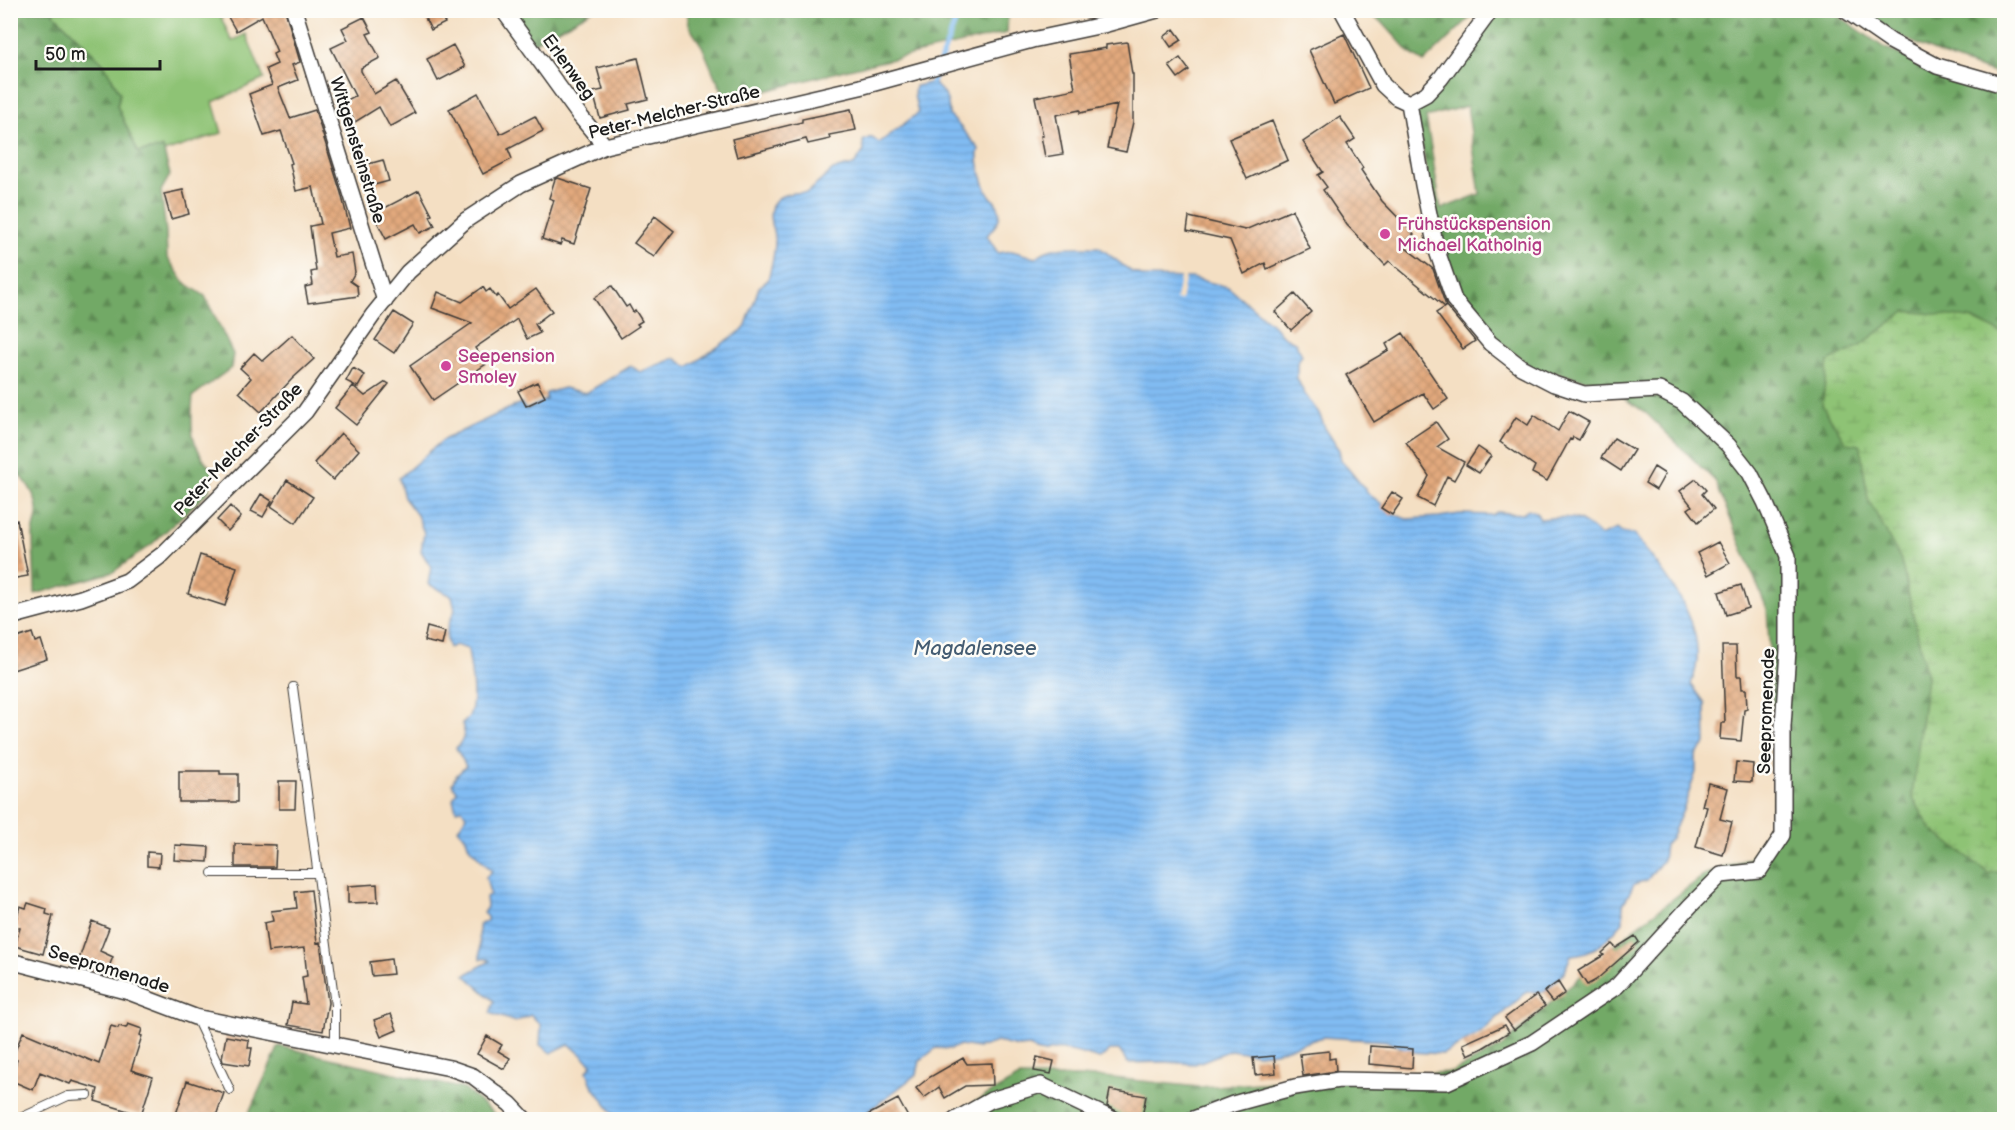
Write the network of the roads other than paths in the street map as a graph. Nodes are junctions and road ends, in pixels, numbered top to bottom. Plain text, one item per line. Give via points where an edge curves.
1 (294, 10) edge
2 (503, 10) edge
3 (1157, 10) edge
4 (1342, 10) edge
5 (1491, 10) edge
6 (1845, 10) edge
7 (2004, 85) edge
8 (1409, 103) junction
9 (604, 146) junction
10 (385, 301) junction
11 (10, 617) edge
12 (293, 687) dead end
13 (212, 873) dead end
14 (317, 873) junction
15 (10, 961) edge
16 (195, 1017) junction
17 (335, 1044) junction
18 (230, 1090) dead end
19 (88, 1095) dead end
20 (16, 1119) edge
21 (525, 1119) edge
22 (954, 1119) edge
23 (1114, 1119) edge
24 (1191, 1119) edge

1 - 10 street, Wittgensteinstraße
2 - 9 street, Erlenweg
3 - 9 street, Peter-Melcher-Straße via 860,87
4 - 8 street via 1383,85
5 - 8 street via 1441,78
6 - 7 street via 1890,41 1937,66
8 - 24 street, Seepromenade via 1439,258 1454,300 1490,343 1521,367 1584,394 1659,390 1682,402 1728,446 1750,473 1765,502 1788,556 1783,834 1759,871 1721,875 1617,986 1532,1043 1447,1082 1339,1080 1285,1089
9 - 10 street, Peter-Melcher-Straße via 521,184 466,220 408,272
10 - 11 street, Peter-Melcher-Straße via 305,412 163,554 127,581
12 - 14 lane
13 - 14 lane
14 - 17 lane via 335,1005
15 - 16 street, Seepromenade via 129,993
16 - 17 street, Seepromenade
16 - 18 lane
17 - 21 street, Seepromenade via 473,1076
19 - 20 lane via 68,1096
22 - 23 street via 991,1100 1041,1085

